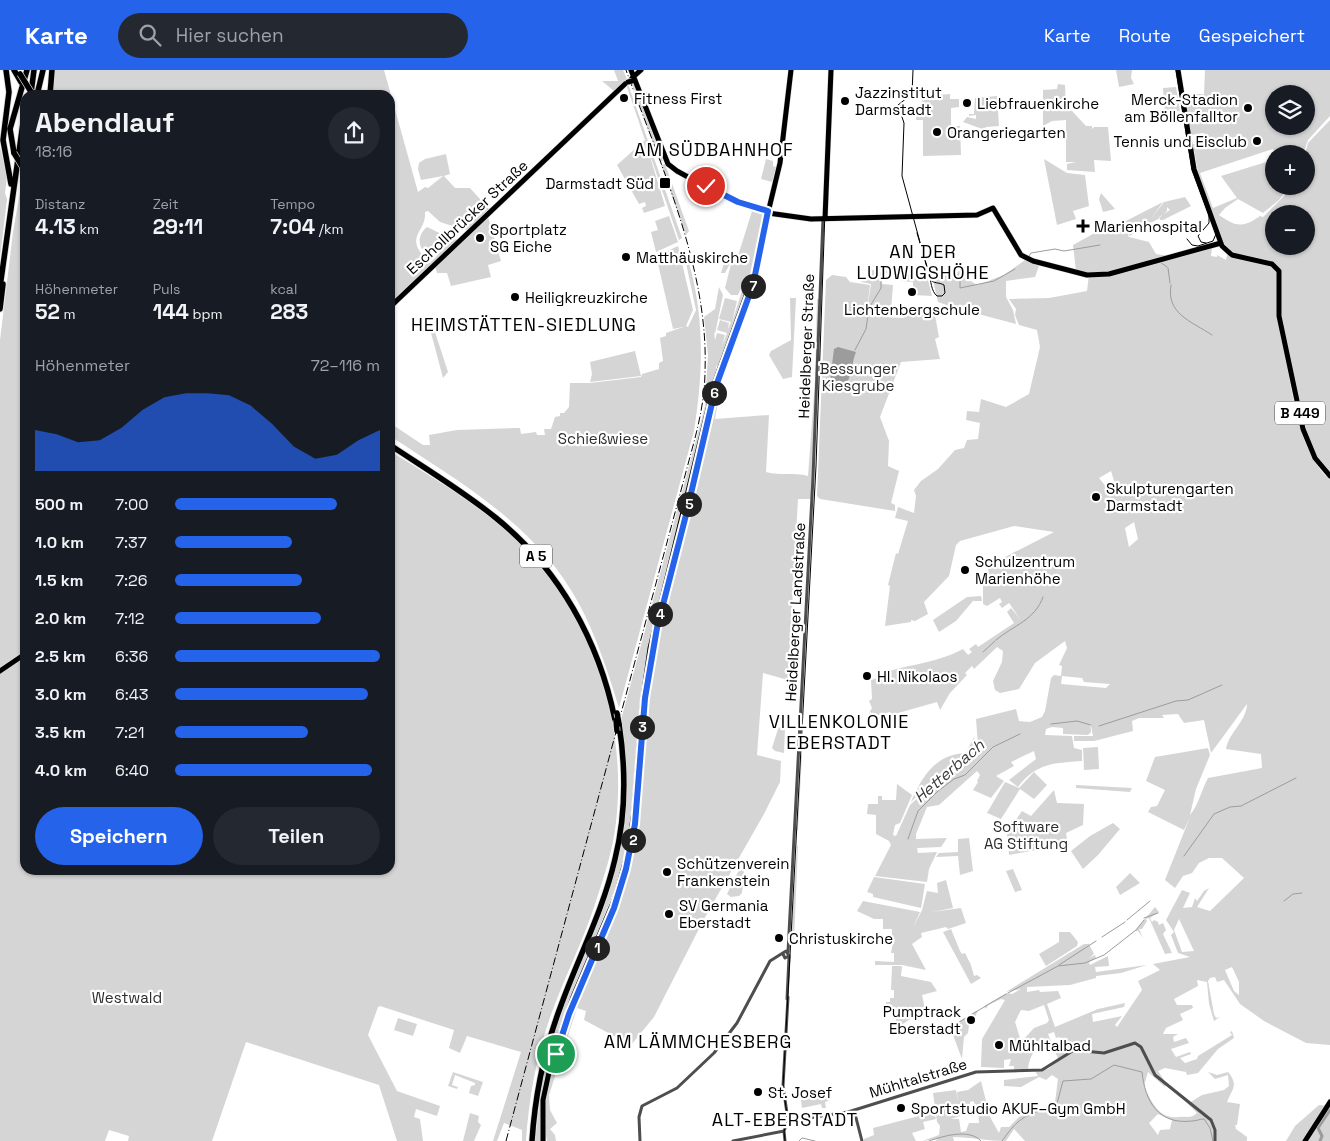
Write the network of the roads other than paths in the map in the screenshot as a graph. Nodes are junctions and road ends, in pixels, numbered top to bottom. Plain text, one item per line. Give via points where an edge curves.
1 (6, 70) edge
2 (31, 70) edge
3 (43, 70) edge
4 (52, 70) edge
5 (641, 70) edge
6 (791, 70) edge
7 (830, 70) edge
8 (1178, 70) edge
9 (17, 71) edge
10 (631, 78) edge
11 (24, 90) edge
12 (27, 90) edge
13 (27, 90) edge
14 (30, 90) edge
15 (38, 90) edge
16 (50, 90) edge
17 (20, 101) edge
18 (20, 144) edge
19 (20, 163) edge
20 (20, 165) edge
21 (12, 199) junction
22 (768, 212) junction
23 (824, 218) junction
24 (811, 219) junction
25 (823, 228) junction
26 (1222, 246) junction
27 (0, 287) edge
28 (395, 302) edge
29 (0, 309) edge
30 (395, 447) edge
31 (814, 465) joint
32 (1330, 476) edge
33 (20, 657) edge
34 (0, 671) edge
35 (617, 719) junction
36 (596, 915) junction
37 (786, 955) junction
38 (1330, 1102) edge
39 (854, 1110) junction
40 (788, 1121) junction
41 (784, 1131) junction
42 (530, 1141) edge
43 (544, 1141) edge
44 (640, 1141) edge
45 (733, 1141) edge
46 (786, 1141) edge
47 (862, 1141) edge
48 (1215, 1141) edge
49 (1305, 1141) edge

1 - 21 highway via 9,95 3,140 11,175
2 - 11 highway, bridge
2 - 14 highway
3 - 15 highway
4 - 16 highway
5 - 10 main road, Eschollbrücker Straße
6 - 22 main road via 782,152
7 - 23 main road, Heidelberger Straße
8 - 26 main road via 1194,169
9 - 12 highway, bridge
9 - 13 highway, bridge
10 - 22 main road via 666,159 674,169 726,197
10 - 28 main road, Eschollbrücker Straße
17 - 19 highway, bridge via 10,129 14,153
18 - 21 highway
20 - 29 highway
21 - 27 highway
22 - 23 main road
22 - 24 main road
22 - 43 main road via 750,287 714,384 656,623 643,698 634,817 624,868 553,1054 543,1100
23 - 24 main road
23 - 25 street, Heidelberger Straße
23 - 26 main road via 964,216 982,214 993,208 1021,256 1087,275 1109,274 1213,244
24 - 25 street
25 - 31 street, Heidelberger Straße
26 - 32 main road, B 449 via 1234,256 1272,264 1279,271 1279,316 1303,429 1315,458
30 - 35 highway, A 5 via 494,516 546,568 589,638
31 - 37 street, Heidelberger Landstraße via 790,940
33 - 34 main road
35 - 36 highway, A 5, bridge via 621,780 618,828
35 - 36 highway, A 5 via 624,778 622,816 615,858
36 - 42 highway, A 5 via 546,1040 535,1090
37 - 40 street via 788,997 784,1082
37 - 44 street via 776,956 770,961 737,1023 719,1048 677,1088 642,1106
38 - 49 main road
39 - 40 street, Mühltalstraße
39 - 47 street
39 - 48 street, Mühltalstraße via 962,1076 988,1070 1044,1070 1074,1050 1104,1053 1130,1043 1142,1049 1155,1075 1210,1120
40 - 41 street
41 - 45 street
41 - 46 street

